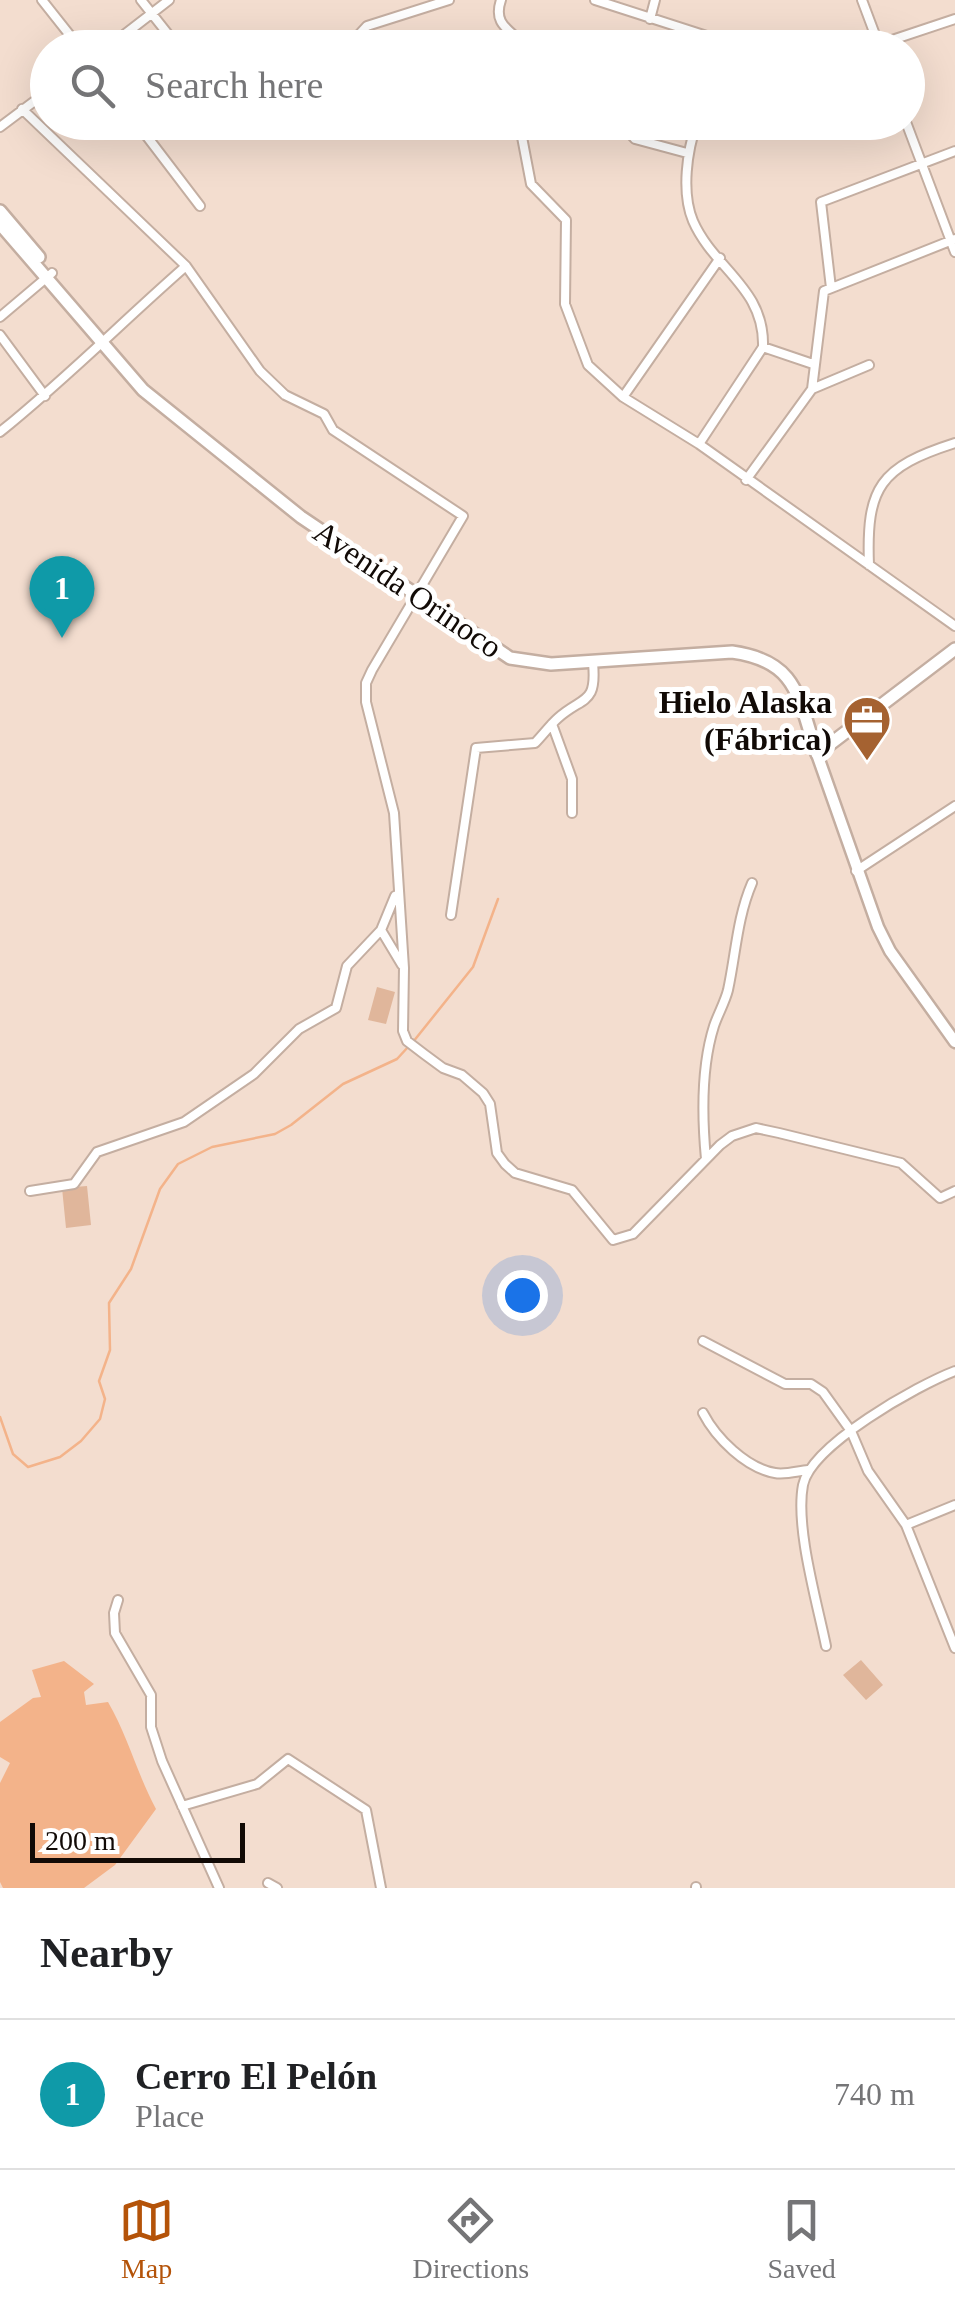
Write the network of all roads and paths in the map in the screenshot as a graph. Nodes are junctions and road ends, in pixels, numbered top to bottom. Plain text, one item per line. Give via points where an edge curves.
1 (42, 0) edge
2 (141, 0) edge
3 (170, 0) edge
4 (449, 0) edge
5 (501, 0) edge
6 (595, 0) edge
7 (655, 0) edge
8 (862, 0) edge
9 (153, 14) junction
10 (955, 18) edge
11 (650, 19) junction
12 (66, 30) edge
13 (131, 30) edge
14 (165, 30) edge
15 (363, 30) edge
16 (507, 30) edge
17 (686, 30) edge
18 (873, 30) edge
19 (922, 30) edge
20 (30, 103) edge
21 (22, 109) junction
22 (30, 117) edge
23 (1, 125) edge
24 (54, 140) edge
25 (150, 140) edge
26 (523, 140) edge
27 (639, 140) edge
28 (692, 140) edge
29 (912, 140) edge
30 (955, 151) edge
31 (688, 153) junction
32 (921, 164) junction
33 (200, 206) dead end
34 (0, 211) edge
35 (0, 224) edge
36 (952, 240) edge
37 (955, 252) edge
38 (720, 258) junction
39 (186, 266) junction
40 (50, 276) junction
41 (832, 288) junction
42 (0, 316) edge
43 (0, 335) edge
44 (103, 340) junction
45 (763, 347) junction
46 (813, 364) junction
47 (870, 365) dead end
48 (812, 389) junction
49 (45, 396) junction
50 (623, 397) junction
51 (0, 432) edge
52 (955, 443) edge
53 (698, 444) junction
54 (746, 480) junction
55 (869, 565) junction
56 (415, 596) junction
57 (955, 626) edge
58 (955, 649) edge
59 (593, 663) junction
60 (552, 724) junction
61 (817, 754) junction
62 (955, 806) edge
63 (572, 813) dead end
64 (856, 871) junction
65 (752, 882) dead end
66 (397, 892) junction
67 (451, 915) dead end
68 (381, 930) junction
69 (404, 968) junction
70 (955, 1042) edge
71 (706, 1160) junction
72 (30, 1190) dead end
73 (955, 1191) edge
74 (703, 1340) dead end
75 (955, 1371) edge
76 (703, 1412) dead end
77 (850, 1430) junction
78 (808, 1470) junction
79 (955, 1505) edge
80 (906, 1525) junction
81 (118, 1600) dead end
82 (826, 1646) dead end
83 (955, 1648) edge
84 (182, 1806) junction
85 (219, 1888) edge
86 (381, 1888) edge

1 - 12 street
2 - 9 street
3 - 9 street
4 - 15 street
5 - 16 street via 497,14
6 - 11 street
7 - 11 street
8 - 18 street
9 - 13 street
9 - 14 street
10 - 19 street
11 - 17 street
20 - 21 street
21 - 22 street
21 - 23 street
24 - 39 street
25 - 33 street
26 - 50 street via 531,184 566,220 565,304 573,332 588,365
27 - 31 street
28 - 31 street
29 - 32 street
30 - 32 street
31 - 38 street via 694,223
32 - 36 street
32 - 41 street via 821,202
34 - 40 main road, Avenida Orinoco
35 - 40 main road, Avenida Orinoco
36 - 37 street
36 - 41 street
38 - 45 street via 755,304
38 - 50 street
39 - 44 street
39 - 56 street via 260,371 285,395 324,414 333,430 463,516
40 - 42 street
40 - 44 main road, Avenida Orinoco
41 - 46 street via 824,291
43 - 49 street
44 - 49 street
44 - 56 main road, Avenida Orinoco via 143,390 186,426
45 - 46 street
45 - 53 street
46 - 48 street
47 - 48 street
48 - 54 street
49 - 51 street
50 - 53 street
52 - 55 street via 924,453 879,485 868,521
53 - 54 street
54 - 55 street
55 - 57 street
56 - 59 main road, Avenida Orinoco via 510,658
56 - 66 street via 366,684 394,813
58 - 61 main road
59 - 60 street via 587,701
59 - 61 main road, Avenida Orinoco via 732,652 764,658 790,677
60 - 63 street via 572,780
60 - 67 street via 529,745 476,748
61 - 64 street, Avenida Orinoco
62 - 64 street
64 - 70 street, Avenida Orinoco via 890,951
65 - 71 street via 707,1060
66 - 68 street
66 - 69 street
68 - 69 street
68 - 72 street via 347,966 336,1008 299,1028 254,1074 184,1122 97,1152 74,1184
69 - 71 street via 408,1041 484,1092 497,1153 515,1173 572,1190 613,1240 632,1234
71 - 73 street via 732,1136 756,1128 901,1162 940,1198
74 - 77 street via 785,1384 811,1384
75 - 77 street
76 - 78 street via 714,1433 747,1460 776,1473
77 - 78 street
77 - 80 street via 868,1471
78 - 82 street via 800,1509
79 - 80 street
80 - 83 street
81 - 84 street via 115,1633 151,1696 150,1727
84 - 85 street
84 - 86 street via 257,1784 288,1759 366,1810

